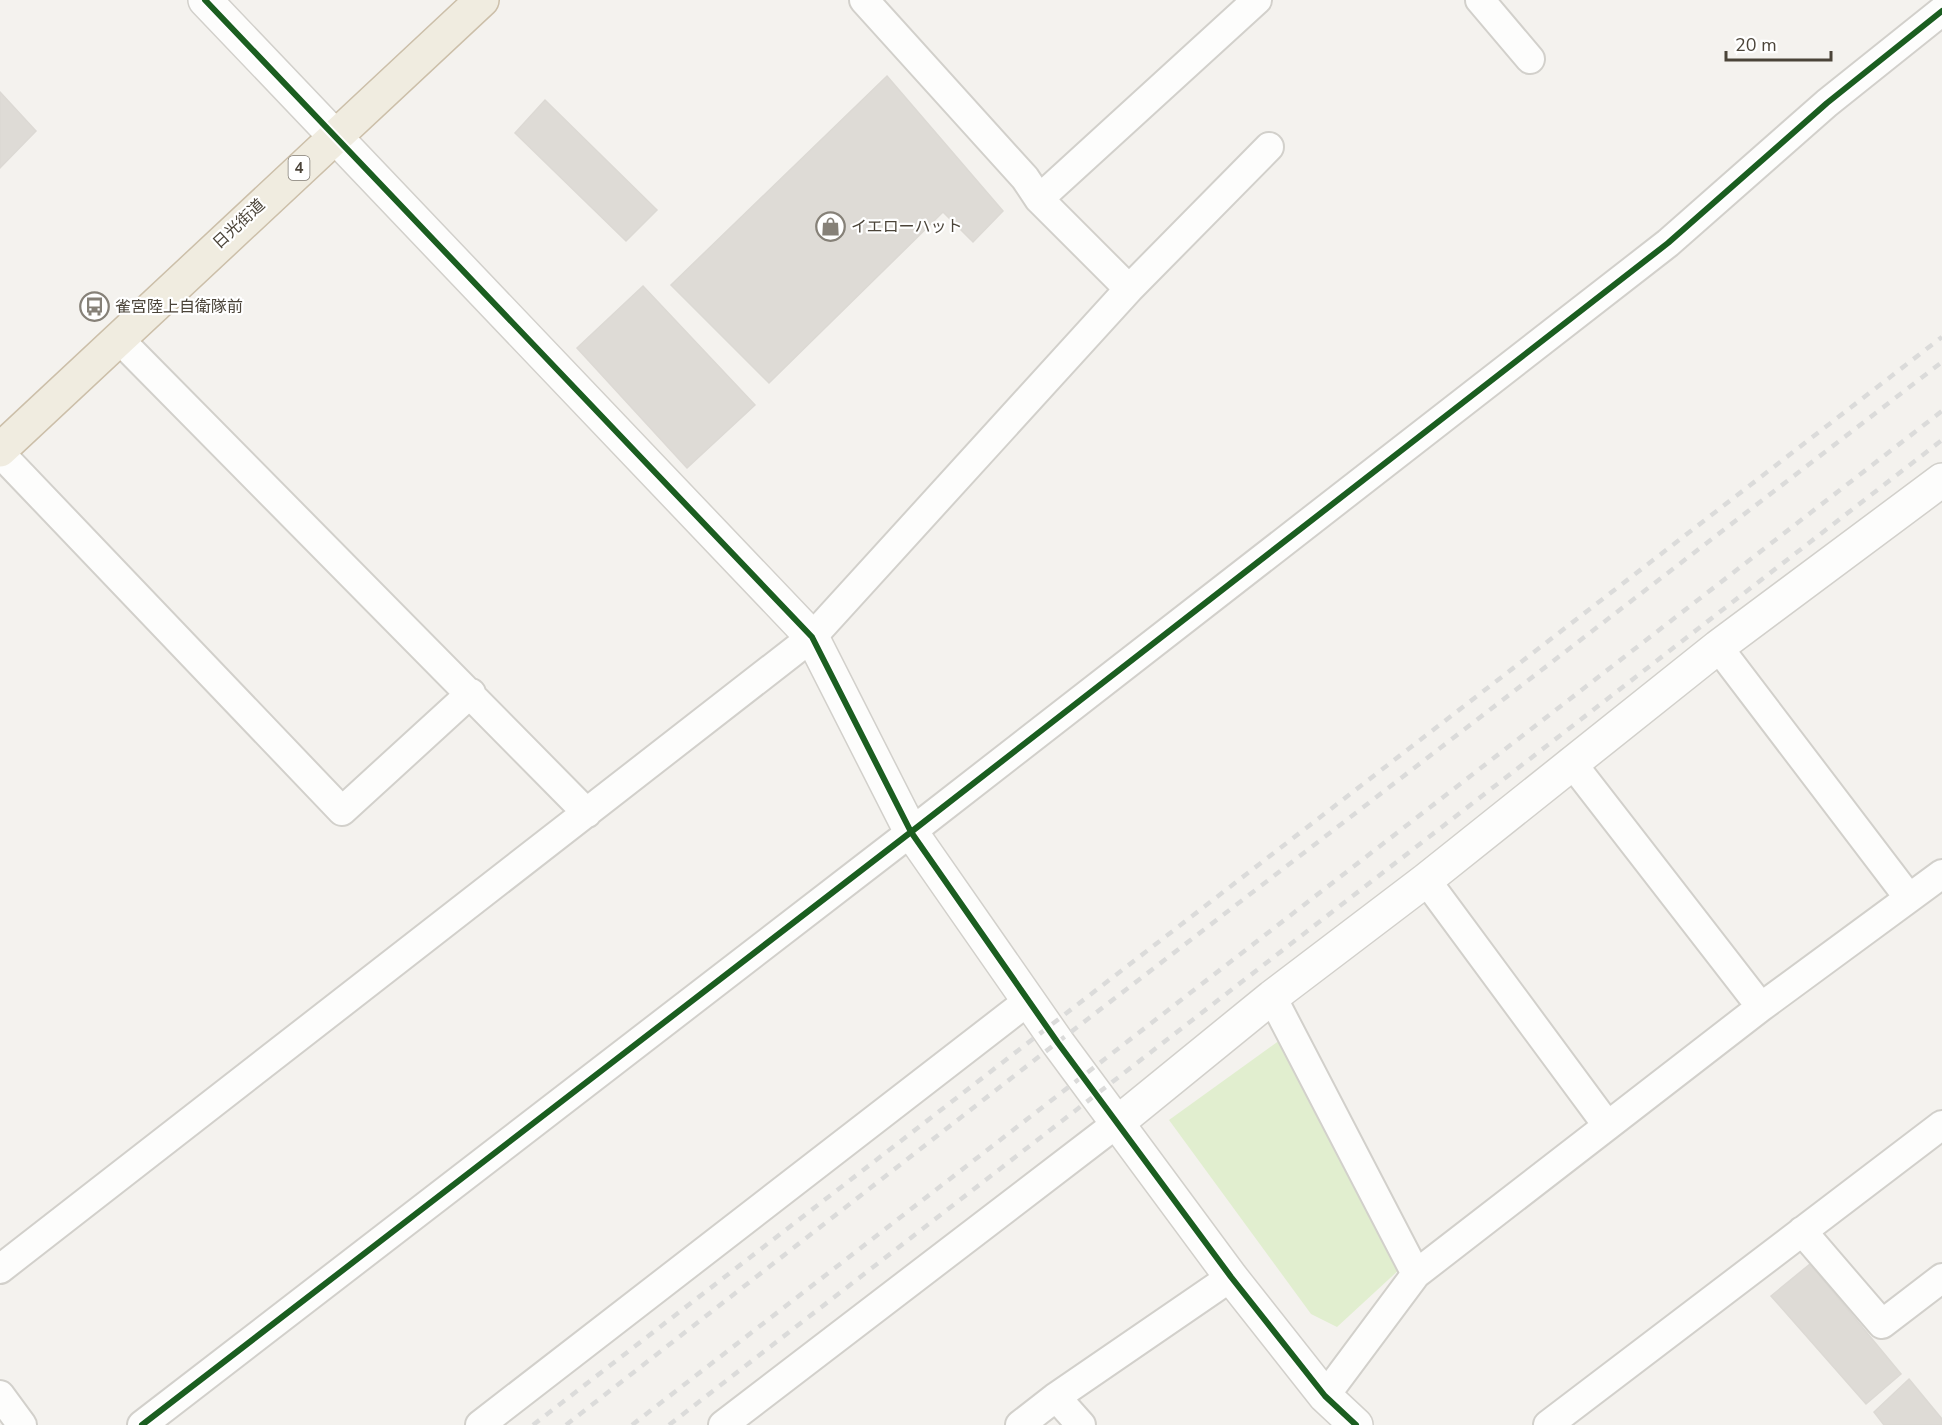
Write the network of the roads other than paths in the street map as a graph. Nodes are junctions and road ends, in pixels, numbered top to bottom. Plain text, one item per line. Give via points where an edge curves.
1 (205, 0) edge
2 (482, 0) edge
3 (1257, 0) edge
4 (1480, 0) edge
5 (879, 5) edge
6 (1942, 11) edge
7 (1530, 59) dead end
8 (335, 135) junction
9 (1269, 147) dead end
10 (1039, 199) junction
11 (1128, 289) junction
12 (118, 338) junction
13 (0, 452) edge
14 (1942, 480) edge
15 (812, 637) junction
16 (1718, 647) junction
17 (471, 693) junction
18 (1571, 762) junction
19 (587, 813) junction
20 (911, 832) junction
21 (1942, 874) edge
22 (1426, 880) junction
23 (1909, 898) junction
24 (1272, 997) junction
25 (1028, 1001) junction
26 (1761, 1007) junction
27 (1116, 1124) junction
28 (1607, 1125) junction
29 (1942, 1125) edge
30 (1802, 1231) junction
31 (0, 1269) edge
32 (1416, 1275) junction
33 (1231, 1277) junction
34 (1942, 1278) edge
35 (0, 1395) edge
36 (1325, 1396) junction
37 (1056, 1397) junction
38 (22, 1425) edge
39 (142, 1425) edge
40 (480, 1425) edge
41 (723, 1425) edge
42 (1020, 1425) edge
43 (1082, 1425) edge
44 (1356, 1425) edge
45 (1548, 1425) edge

1 - 8 street
2 - 8 highway, 日光街道 / 4
3 - 10 street
4 - 7 street
5 - 10 street
6 - 20 street via 1827,103 1668,243
8 - 12 highway, 日光街道 / 4
8 - 15 street
9 - 11 street
10 - 11 street
11 - 15 street
12 - 13 highway, 日光街道 / 4
12 - 17 street
13 - 17 street via 342,811
14 - 16 street
15 - 19 street
15 - 20 street
16 - 18 street
16 - 23 street
17 - 19 street
18 - 22 street
18 - 26 street
19 - 31 street
20 - 25 street
20 - 39 street
21 - 23 street
22 - 24 street
22 - 28 street
23 - 26 street
24 - 27 street
24 - 32 street
25 - 27 street
25 - 40 street
26 - 28 street
27 - 33 street
27 - 41 street
28 - 32 street
29 - 30 street
30 - 34 street via 1881,1324
30 - 45 street
32 - 36 street
33 - 36 street
33 - 37 street
35 - 38 street
36 - 44 street
37 - 42 street
37 - 43 street

